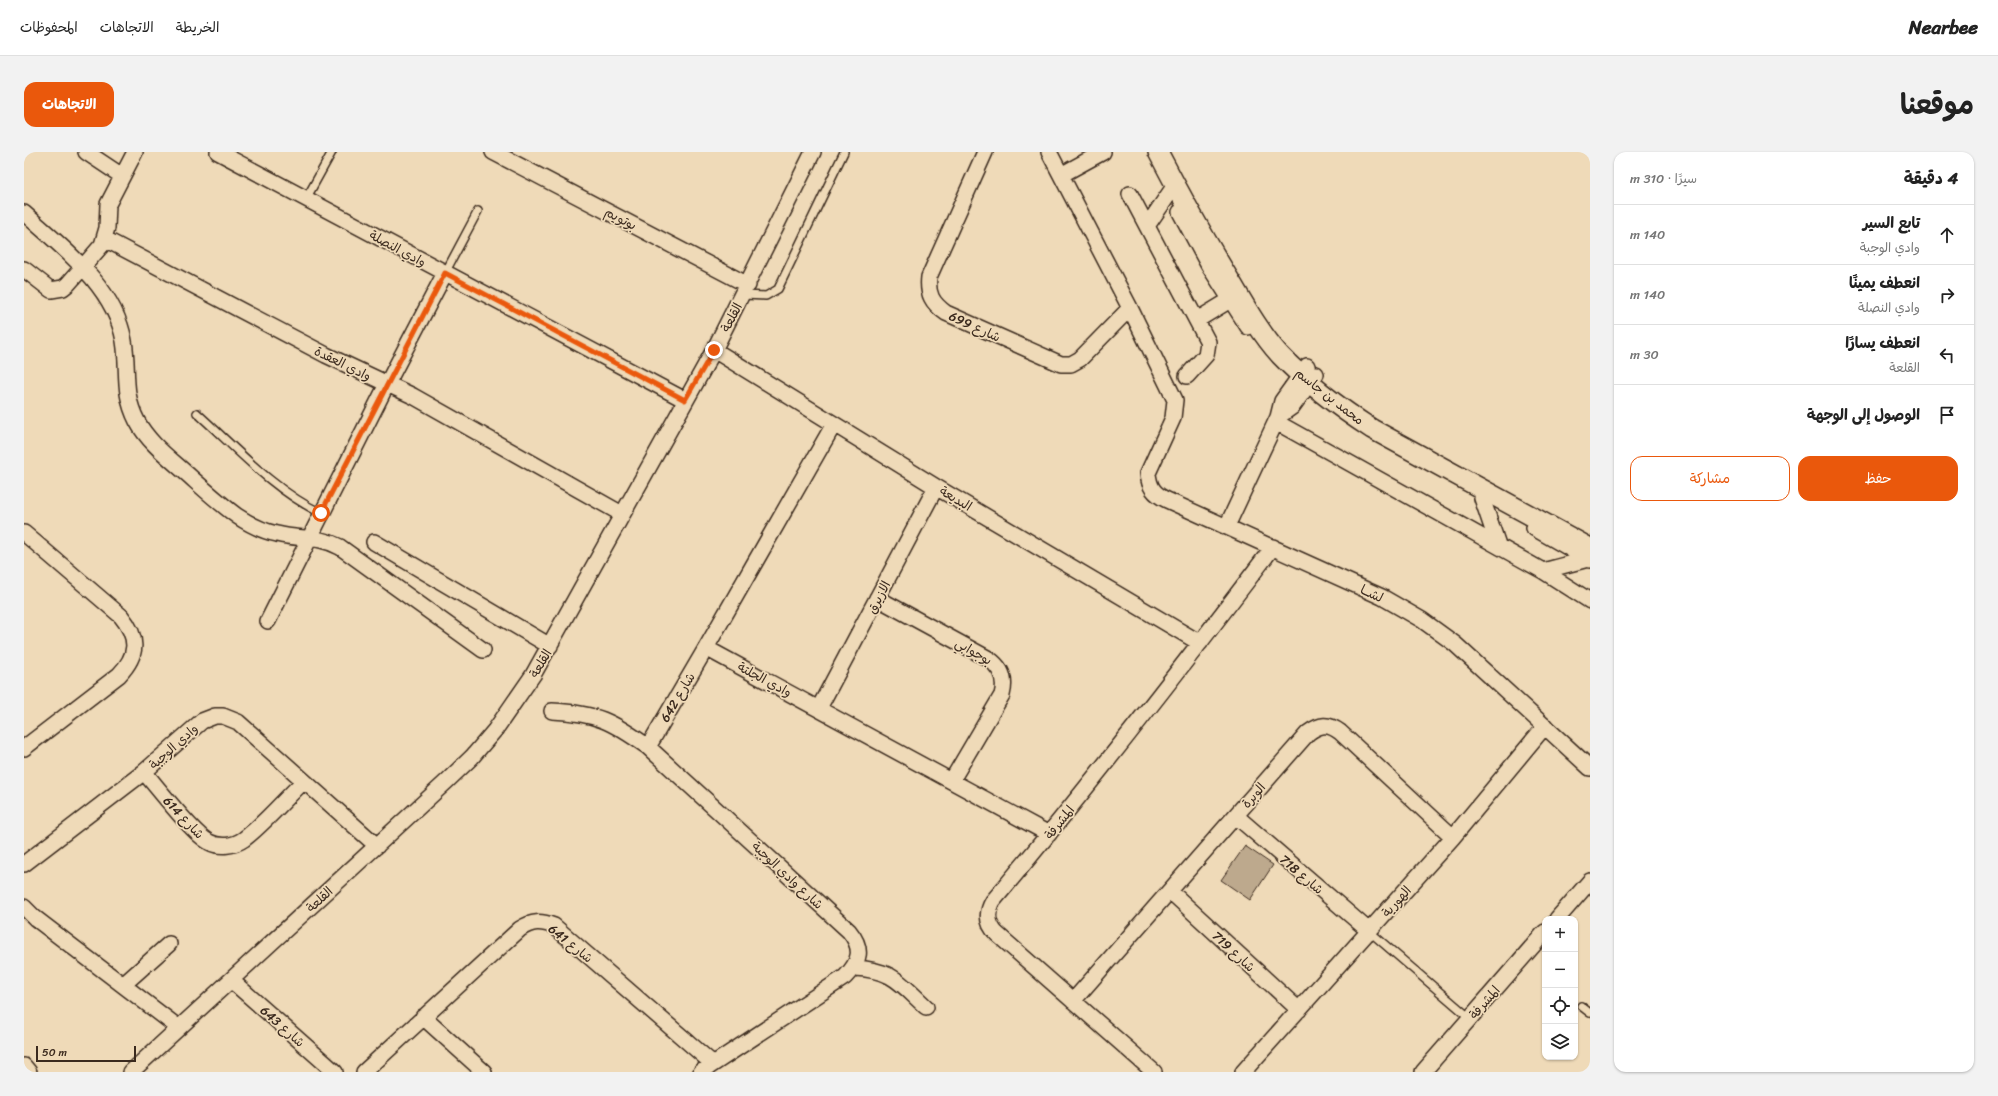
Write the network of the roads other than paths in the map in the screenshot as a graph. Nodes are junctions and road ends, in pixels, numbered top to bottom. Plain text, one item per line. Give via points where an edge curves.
1 (86, 152) edge
2 (135, 152) edge
3 (218, 152) edge
4 (332, 152) edge
5 (493, 152) edge
6 (813, 152) edge
7 (844, 152) edge
8 (985, 152) edge
9 (1050, 152) edge
10 (1104, 152) edge
11 (1115, 152) edge
12 (1158, 152) edge
13 (1167, 152) edge
14 (122, 176) junction
15 (1062, 176) junction
16 (1171, 183) junction
17 (1130, 194) dead end
18 (306, 199) junction
19 (478, 211) dead end
20 (24, 213) edge
21 (1147, 226) junction
22 (104, 239) junction
23 (82, 268) junction
24 (24, 269) edge
25 (445, 273) junction
26 (745, 290) junction
27 (1230, 300) junction
28 (1130, 308) junction
29 (1197, 320) junction
30 (1271, 344) junction
31 (714, 350) junction
32 (1309, 374) junction
33 (1187, 376) dead end
34 (387, 384) junction
35 (685, 400) junction
36 (1345, 411) junction
37 (197, 413) dead end
38 (1277, 419) junction
39 (834, 424) junction
40 (936, 486) junction
41 (1482, 498) junction
42 (321, 513) junction
43 (622, 514) junction
44 (1227, 526) junction
45 (24, 533) edge
46 (309, 538) junction
47 (374, 542) dead end
48 (1498, 546) junction
49 (1273, 547) junction
50 (1589, 552) edge
51 (1543, 571) junction
52 (877, 598) junction
53 (1590, 601) edge
54 (268, 621) dead end
55 (1200, 643) junction
56 (550, 646) junction
57 (706, 648) junction
58 (483, 650) dead end
59 (819, 708) junction
60 (552, 711) dead end
61 (1545, 726) junction
62 (26, 743) edge
63 (648, 747) junction
64 (1590, 768) edge
65 (144, 772) junction
66 (952, 780) junction
67 (304, 781) junction
68 (1236, 816) junction
69 (1049, 834) junction
70 (1453, 836) junction
71 (377, 846) junction
72 (24, 864) edge
73 (1590, 881) edge
74 (1170, 891) junction
75 (24, 907) edge
76 (1560, 916) edge
77 (1369, 932) junction
78 (1542, 935) edge
79 (169, 944) dead end
80 (854, 968) junction
81 (231, 980) junction
82 (123, 985) junction
83 (1073, 1001) junction
84 (1581, 1006) dead end
85 (926, 1007) dead end
86 (1299, 1010) junction
87 (1590, 1013) edge
88 (423, 1017) junction
89 (1470, 1018) junction
90 (179, 1028) junction
91 (24, 1066) edge
92 (706, 1068) edge
93 (29, 1072) edge
94 (131, 1072) edge
95 (335, 1072) edge
96 (364, 1072) edge
97 (484, 1072) edge
98 (1154, 1072) edge
99 (1243, 1072) edge
100 (1423, 1072) edge

1 - 14 street
2 - 14 street
3 - 18 street, وادي النصلة
4 - 18 lane
5 - 26 street, بوتويم
6 - 26 street, القلعة
7 - 26 lane via 778,289 766,296
8 - 28 street, شارع 699 via 930,277 928,288 936,306 946,313 1061,364 1071,364 1080,359
9 - 15 street
10 - 11 street
10 - 15 street
12 - 16 street, محمد بن جاسم
13 - 32 street, محمد بن جاسم via 1242,288
14 - 22 street via 108,204
15 - 28 street
16 - 21 street
16 - 27 street via 1196,242
16 - 30 street, محمد بن جاسم via 1257,326
17 - 21 street
18 - 25 street, وادي النصلة
19 - 25 lane
20 - 23 street
21 - 29 street
22 - 23 street
22 - 34 street, وادي العقدة via 326,355
23 - 24 street via 68,284 57,290 45,287
23 - 46 street via 106,294 117,315 125,343 128,396 136,420 151,441 237,516 271,532
25 - 34 street
25 - 35 street, وادي النصلة
26 - 31 street, القلعة
27 - 29 street
27 - 30 street via 1256,338
28 - 44 street via 1175,400 1173,418 1148,473 1152,490 1159,496
29 - 33 street via 1208,342 1208,348 1202,360
30 - 32 street, محمد بن جاسم
31 - 35 street, القلعة
31 - 39 street, البديعة
32 - 36 street, محمد بن جاسم
32 - 38 street via 1282,401
32 - 50 street, محمد بن جاسم via 1379,424
34 - 42 street
34 - 43 street, وادي العقدة
35 - 43 street, القلعة
36 - 41 street via 1363,433
36 - 50 street, محمد بن جاسم via 1372,429
37 - 42 lane via 280,488
38 - 44 street
38 - 48 street
39 - 40 street, البديعة
39 - 57 street
40 - 52 street, الازيرق
40 - 55 street, البديعة
41 - 48 street
41 - 50 street
42 - 46 street
43 - 56 street, القلعة
44 - 49 street, لشــا
45 - 62 street via 121,616 130,626 134,639 134,653 119,675
46 - 54 street
46 - 58 street via 320,538 340,547
47 - 56 street
48 - 51 street
49 - 55 street, المشرفة
49 - 61 street, لشــا via 1382,597 1422,620 1455,644
50 - 51 street
51 - 53 street
52 - 59 street, الازيرق
52 - 66 street, بوجوابي via 989,659 1001,670 1004,687 1002,695
55 - 69 street, المشرفة
56 - 71 street, القلعة via 516,701 477,751
57 - 59 street, وادي الجلتة
57 - 63 street, شارع 642
59 - 66 street, وادي الجلتة
60 - 63 street, شارع وادي الوجبة via 586,714 601,719
61 - 64 street, لشــا
61 - 70 street, الهورية
63 - 80 street, شارع وادي الوجبة via 849,931 855,938 858,948
65 - 67 street, وادي الوجبة via 202,721 223,716 238,722
65 - 67 street, شارع 614 via 202,838 223,846 243,840
65 - 72 street, وادي الوجبة
66 - 69 street, وادي الجلتة
67 - 71 street, وادي الوجبة
68 - 70 street, الوبرة via 1308,733 1316,727 1325,725 1332,726 1340,732
68 - 74 street, الوبرة
68 - 77 street, شارع 718
69 - 83 street, المشرفة via 993,901 988,919 997,934
70 - 77 street, الهورية
71 - 81 street, القلعة
73 - 76 street
74 - 83 street, الوبرة
74 - 86 street, شارع 719
75 - 82 street
77 - 86 street, الهورية
77 - 89 lane
78 - 89 street, المشرفة
79 - 82 street
80 - 85 street via 874,969 893,976
80 - 92 street via 845,977
81 - 90 street, القلعة
81 - 95 street, شارع 643
82 - 90 street
83 - 98 street, المشرفة
84 - 87 lane
86 - 99 street, الهورية
88 - 92 street, شارع 641 via 520,929 527,924 546,922 554,926
88 - 96 street, شارع 641
88 - 97 street
89 - 100 street, المشرفة
90 - 94 street, القلعة
91 - 93 street

